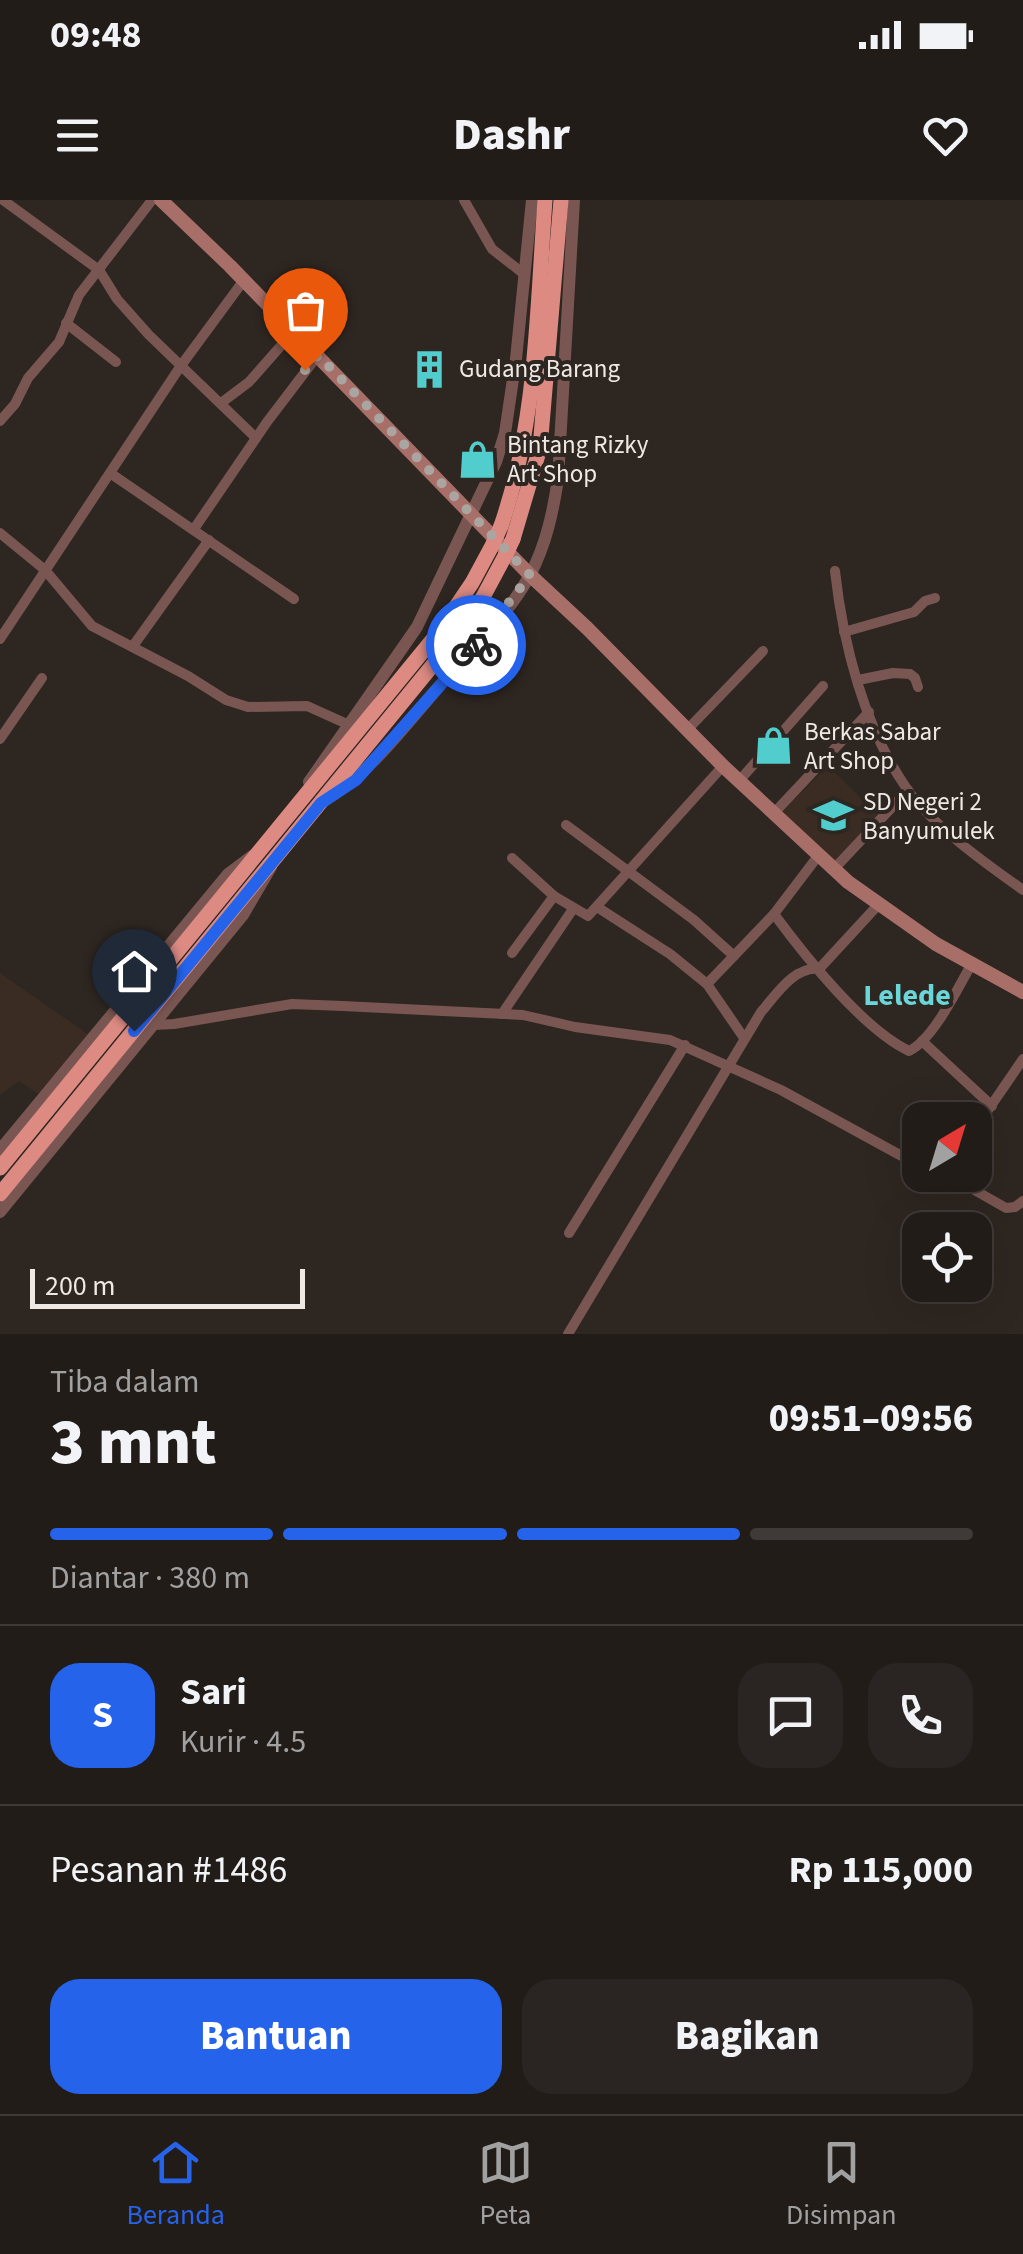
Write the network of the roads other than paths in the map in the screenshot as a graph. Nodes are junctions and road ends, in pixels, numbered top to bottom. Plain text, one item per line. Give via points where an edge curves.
1 (3, 200) edge
2 (152, 200) edge
3 (161, 200) edge
4 (464, 200) edge
5 (532, 200) edge
6 (545, 200) edge
7 (561, 200) edge
8 (574, 200) edge
9 (99, 270) junction
10 (524, 274) junction
11 (244, 280) junction
12 (66, 323) junction
13 (294, 332) junction
14 (318, 355) junction
15 (116, 362) dead end
16 (180, 367) junction
17 (221, 403) junction
18 (0, 421) edge
19 (256, 438) junction
20 (110, 472) junction
21 (474, 514) junction
22 (194, 529) junction
23 (0, 532) edge
24 (209, 540) junction
25 (45, 570) junction
26 (835, 570) dead end
27 (530, 575) junction
28 (935, 598) dead end
29 (294, 599) dead end
30 (844, 632) junction
31 (0, 639) edge
32 (133, 646) junction
33 (763, 651) dead end
34 (42, 678) dead end
35 (858, 680) junction
36 (823, 686) dead end
37 (918, 687) dead end
38 (869, 712) junction
39 (347, 724) junction
40 (687, 730) junction
41 (0, 739) edge
42 (723, 766) junction
43 (738, 781) junction
44 (908, 790) junction
45 (302, 796) junction
46 (321, 803) junction
47 (774, 814) junction
48 (566, 825) dead end
49 (256, 854) junction
50 (818, 856) junction
51 (512, 858) dead end
52 (272, 864) junction
53 (834, 869) junction
54 (628, 873) junction
55 (1023, 890) edge
56 (554, 896) junction
57 (878, 905) junction
58 (598, 907) junction
59 (573, 909) junction
60 (774, 914) junction
61 (512, 953) dead end
62 (734, 956) junction
63 (971, 964) junction
64 (819, 969) junction
65 (708, 984) junction
66 (1023, 992) edge
67 (502, 1014) junction
68 (154, 1025) junction
69 (744, 1038) junction
70 (922, 1041) junction
71 (685, 1045) junction
72 (1023, 1059) edge
73 (728, 1067) junction
74 (988, 1102) edge
75 (992, 1106) edge
76 (0, 1150) edge
77 (902, 1156) edge
78 (0, 1168) edge
79 (978, 1192) edge
80 (0, 1194) edge
81 (1023, 1200) edge
82 (0, 1212) edge
83 (569, 1233) dead end
84 (568, 1334) edge

1 - 9 street
2 - 9 street
3 - 11 main road
4 - 10 street via 492,249
5 - 10 street
6 - 45 highway, bridge via 527,422 501,526 452,613
7 - 46 highway, bridge via 540,448 513,538 459,632
8 - 27 street via 558,479
9 - 12 street
9 - 16 street
10 - 21 street via 505,433
11 - 13 main road
11 - 16 street
12 - 15 street
12 - 18 street
13 - 14 main road
13 - 17 street
14 - 19 street
14 - 21 main road
16 - 17 street
16 - 20 street
17 - 19 street
19 - 22 street
20 - 22 street
20 - 25 street
21 - 27 main road
21 - 39 street via 417,626
22 - 24 street
23 - 25 street
24 - 29 street
24 - 32 street
25 - 31 street
25 - 32 street via 88,623
26 - 30 street
27 - 40 main road
27 - 46 street via 356,780
28 - 30 street via 916,611
30 - 35 street
32 - 39 street via 226,700 248,707 306,706
33 - 40 street
34 - 41 street
35 - 37 street via 910,674
35 - 38 street
36 - 43 street
38 - 44 street
38 - 47 street
39 - 45 street
40 - 42 main road
42 - 43 main road
42 - 54 street
43 - 47 main road
44 - 53 street
44 - 55 street
45 - 49 highway
46 - 52 highway
47 - 50 main road
48 - 54 street
49 - 76 street via 228,874
49 - 78 highway
50 - 53 main road
50 - 60 street
51 - 56 street
52 - 68 street via 243,915
52 - 80 highway
53 - 57 main road
54 - 58 street
54 - 62 street
56 - 59 street
56 - 61 street
57 - 63 main road
57 - 64 street
58 - 59 street via 588,916
58 - 65 street
59 - 67 street
60 - 62 street
60 - 64 street
62 - 65 street
63 - 66 main road
63 - 70 street
64 - 69 street via 795,976
64 - 70 street via 899,1046 911,1052
65 - 69 street
67 - 68 street via 292,1004
67 - 71 street
68 - 82 street
69 - 73 street
70 - 74 street
71 - 73 street
71 - 83 street
72 - 75 street
73 - 77 street
73 - 84 street
79 - 81 street via 1006,1208

